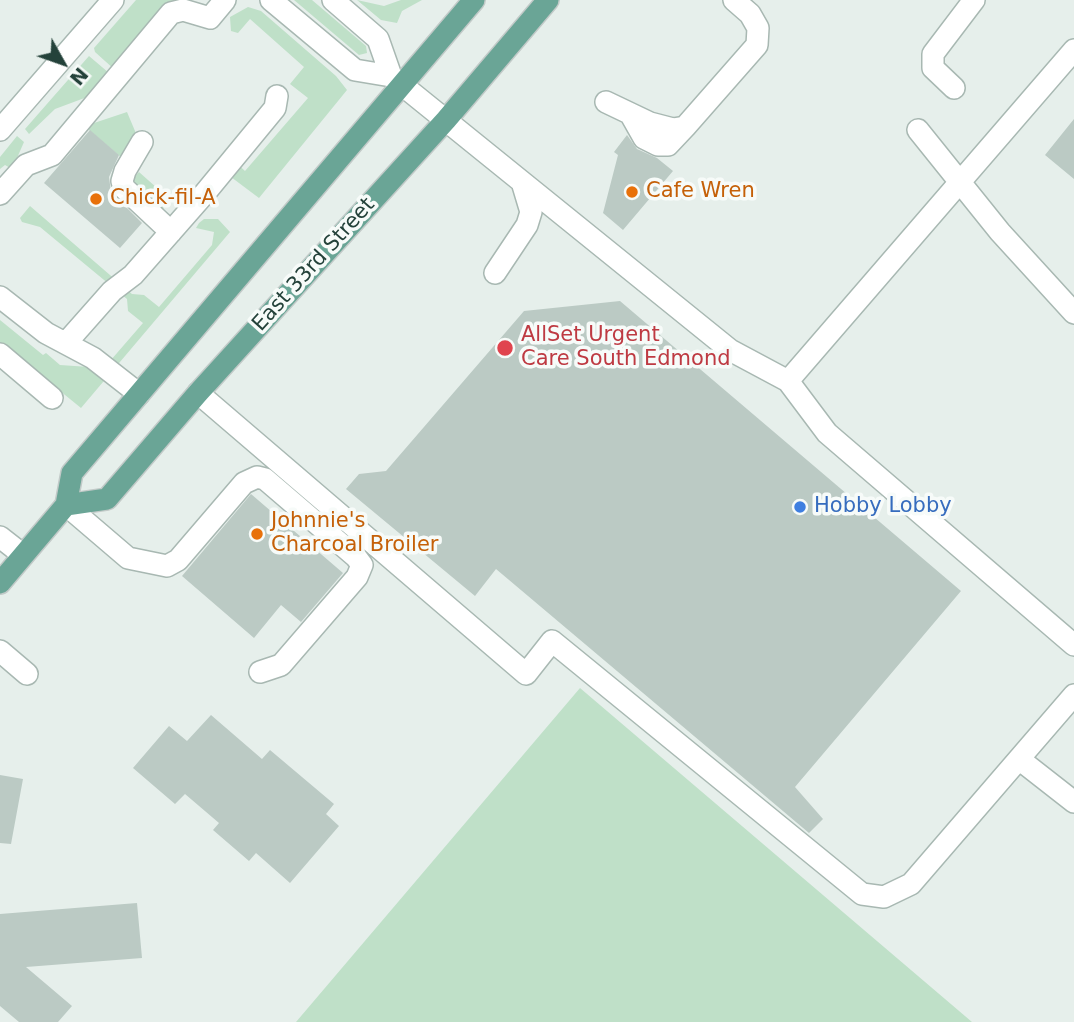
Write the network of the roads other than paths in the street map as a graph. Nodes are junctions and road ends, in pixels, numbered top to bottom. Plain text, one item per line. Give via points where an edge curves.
1 (113, 0) edge
2 (225, 0) edge
3 (271, 0) edge
4 (332, 0) edge
5 (474, 0) edge
6 (548, 0) edge
7 (974, 0) edge
8 (742, 7) edge
9 (1074, 50) edge
10 (396, 80) junction
11 (954, 88) dead end
12 (276, 96) dead end
13 (606, 102) dead end
14 (446, 120) junction
15 (0, 130) edge
16 (918, 130) dead end
17 (142, 142) dead end
18 (960, 180) junction
19 (522, 182) junction
20 (0, 194) edge
21 (171, 232) junction
22 (495, 273) dead end
23 (0, 297) edge
24 (1074, 313) edge
25 (66, 343) junction
26 (0, 354) edge
27 (788, 381) junction
28 (198, 393) junction
29 (139, 394) junction
30 (52, 398) dead end
31 (66, 505) junction
32 (0, 537) edge
33 (23, 555) junction
34 (0, 583) edge
35 (1074, 645) edge
36 (0, 651) edge
37 (260, 672) dead end
38 (27, 674) dead end
39 (1074, 695) edge
40 (1019, 759) junction
41 (1074, 802) edge

1 - 15 street
2 - 20 street via 210,19 183,10 171,13 52,155 26,165
3 - 10 street via 355,70
4 - 10 street via 378,39
5 - 10 main road
6 - 14 main road, East 33rd Street
7 - 11 street via 933,54 933,68
8 - 13 street via 758,28 757,46 690,122 673,130
9 - 18 street
10 - 14 street
10 - 29 main road
12 - 21 street via 275,108
14 - 19 street
14 - 28 main road, East 33rd Street
16 - 18 street
17 - 21 street via 125,171 124,188
18 - 24 street
18 - 27 street
19 - 22 street via 531,212
19 - 27 street via 730,350
21 - 25 street
23 - 25 street via 46,334
25 - 29 street
26 - 30 street
27 - 35 street via 827,433
28 - 31 main road, East 33rd Street via 107,499
28 - 40 street via 526,674 552,641 862,894 884,897 911,884
29 - 31 main road via 72,473
31 - 33 main road
31 - 37 street via 128,558 167,566 178,560 244,483 257,477 356,557 362,565 357,578 281,665
32 - 33 street
33 - 34 main road
36 - 38 street
39 - 40 street
40 - 41 street

